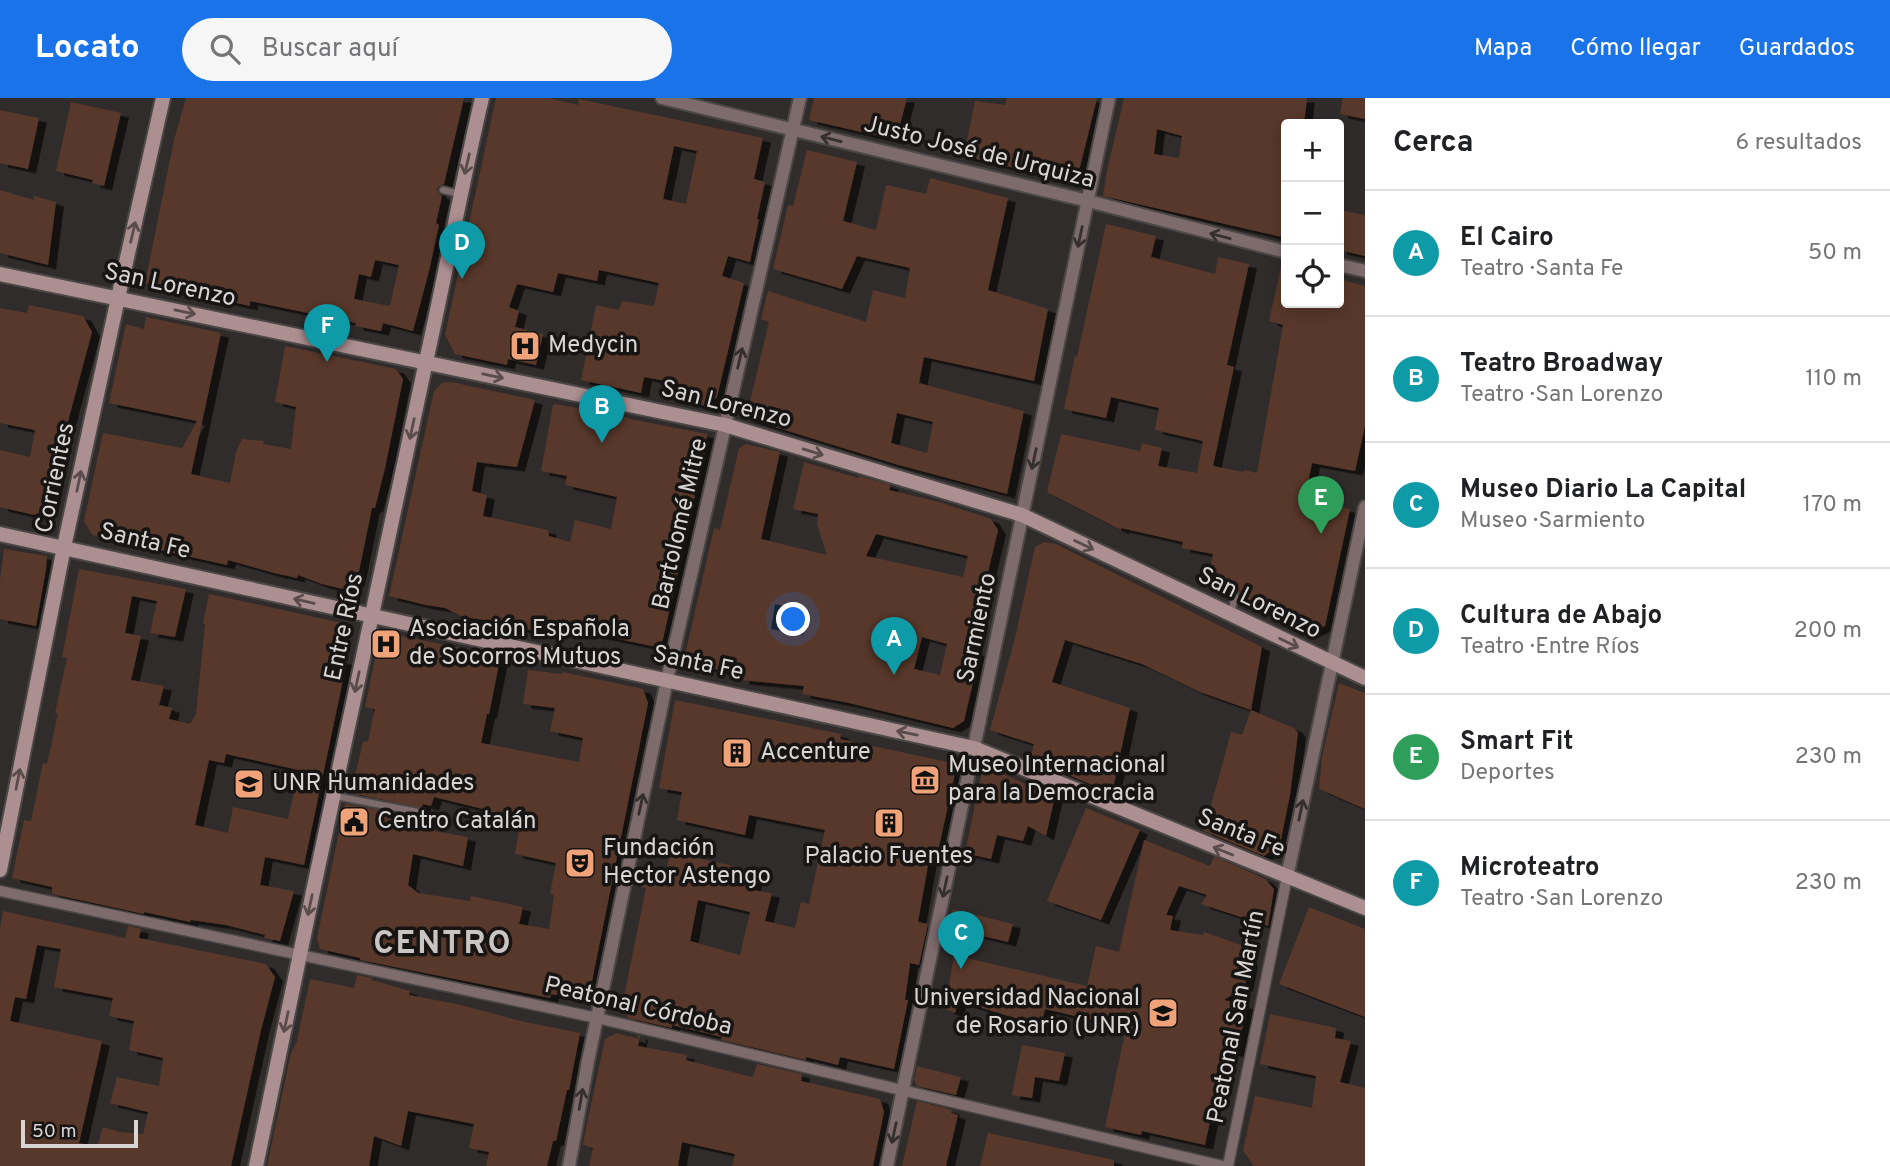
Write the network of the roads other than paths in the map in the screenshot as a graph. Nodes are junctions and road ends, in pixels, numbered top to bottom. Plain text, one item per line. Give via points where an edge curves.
1 (163, 98) edge
2 (482, 98) edge
3 (800, 98) edge
4 (1109, 98) edge
5 (666, 99) edge
6 (794, 130) junction
7 (443, 190) dead end
8 (460, 194) junction
9 (1088, 201) junction
10 (1281, 252) edge
11 (1344, 266) edge
12 (1365, 271) edge
13 (0, 274) edge
14 (118, 298) junction
15 (426, 362) junction
16 (724, 425) junction
17 (1365, 507) edge
18 (1022, 515) junction
19 (0, 534) edge
20 (64, 547) junction
21 (1236, 596) dead end
22 (1231, 615) junction
23 (371, 616) junction
24 (1331, 663) junction
25 (1365, 678) edge
26 (667, 680) junction
27 (974, 748) junction
28 (333, 795) junction
29 (418, 812) dead end
30 (0, 870) edge
31 (1287, 877) junction
32 (0, 891) edge
33 (1365, 908) edge
34 (300, 955) junction
35 (597, 1018) junction
36 (903, 1091) junction
37 (256, 1166) edge
38 (569, 1166) edge
39 (887, 1166) edge
40 (1223, 1166) edge
41 (1228, 1166) edge

14 -> 1 main road, Corrientes
2 -> 8 main road, Entre Ríos
3 - 6 street, Bartolomé Mitre
4 - 9 street, Sarmiento
5 - 6 street, Justo José de Urquiza
9 -> 6 street, Justo José de Urquiza
16 -> 6 street, Bartolomé Mitre
7 - 8 lane
8 - 15 main road, Entre Ríos
10 -> 9 street, Justo José de Urquiza
9 -> 18 street, Sarmiento
11 - 12 street
13 - 14 main road, San Lorenzo
14 -> 15 main road, San Lorenzo
20 -> 14 main road, Corrientes
15 -> 16 main road, San Lorenzo
15 -> 23 main road, Entre Ríos
16 -> 18 main road, San Lorenzo
16 - 26 street, Bartolomé Mitre
17 - 24 street
18 -> 22 main road, San Lorenzo
18 - 27 street, Sarmiento
19 - 20 main road, Santa Fe
23 -> 20 main road, Santa Fe
30 -> 20 main road, Corrientes
21 - 22 lane
22 -> 24 main road, San Lorenzo
23 - 26 main road, Santa Fe
23 -> 28 main road, Entre Ríos
24 - 25 main road, San Lorenzo
31 -> 24 street
27 -> 26 main road, Santa Fe
35 -> 26 street, Bartolomé Mitre
31 -> 27 main road, Santa Fe
27 -> 36 street, Sarmiento
28 - 29 lane
28 -> 34 main road, Entre Ríos
31 - 33 main road, Santa Fe
31 - 41 street, Peatonal San Martín
32 - 34 street, Peatonal Córdoba
34 - 35 street, Peatonal Córdoba
34 -> 37 main road, Entre Ríos
35 - 36 street, Peatonal Córdoba
38 -> 35 street, Bartolomé Mitre
36 -> 39 street, Sarmiento
36 - 40 street, Peatonal Córdoba

